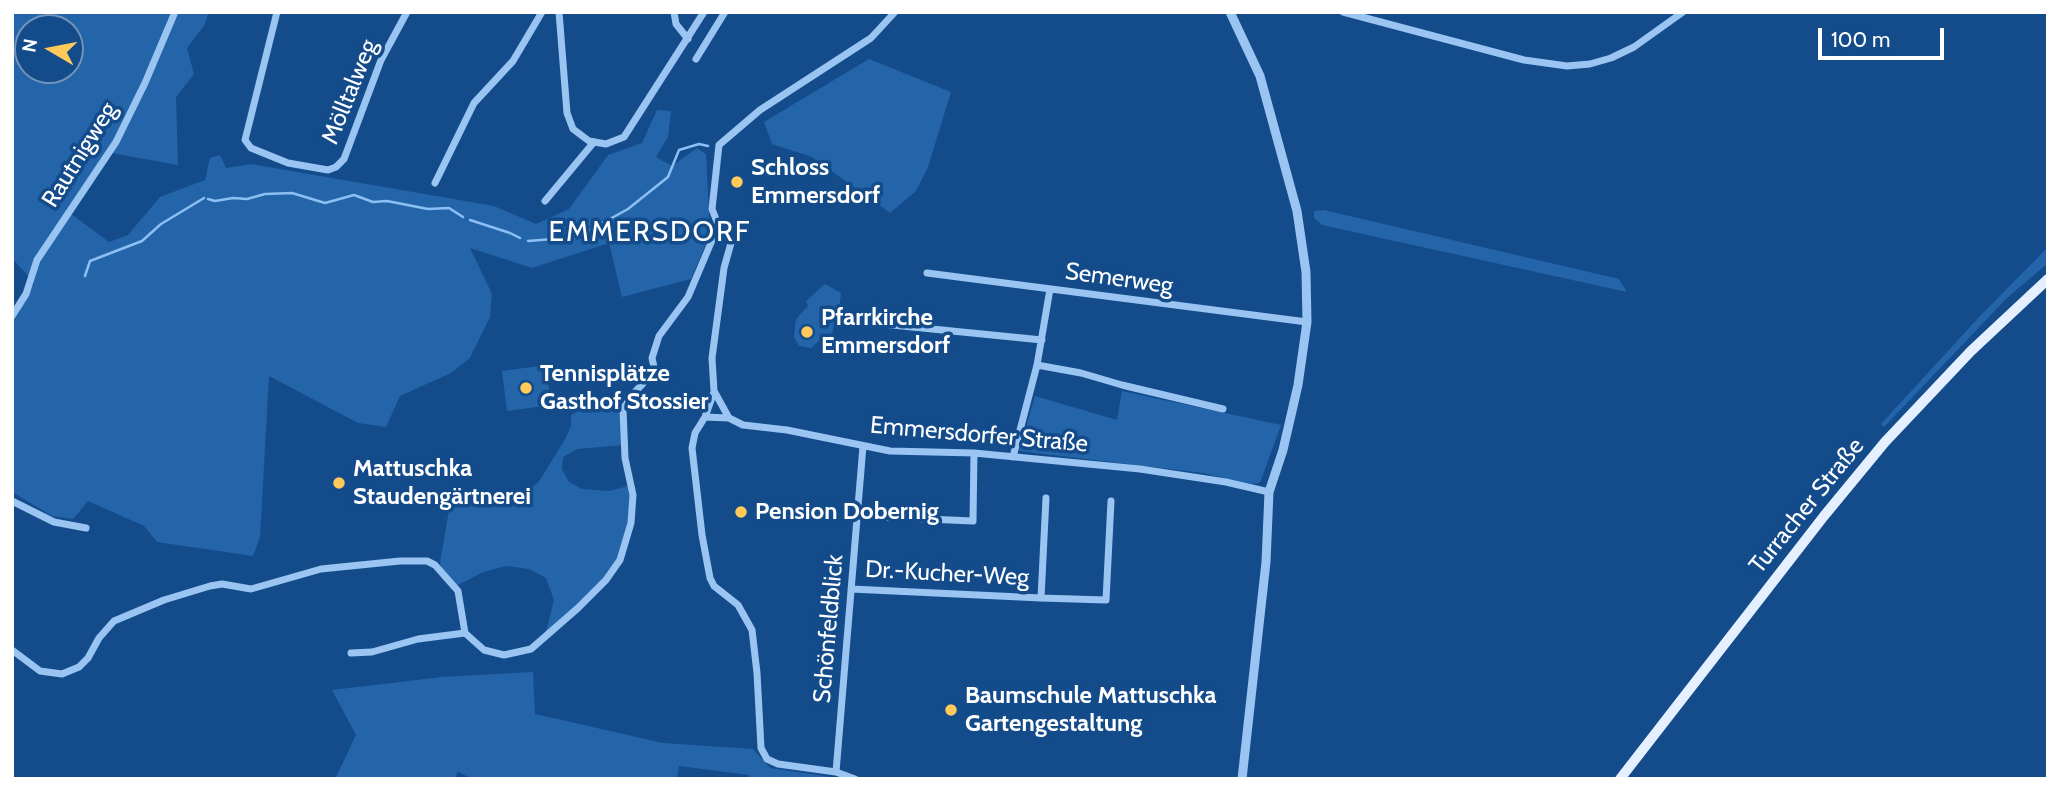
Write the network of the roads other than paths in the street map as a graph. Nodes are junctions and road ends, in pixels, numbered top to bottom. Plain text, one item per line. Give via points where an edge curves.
1 (175, 12) edge
2 (277, 12) edge
3 (407, 12) edge
4 (542, 12) edge
5 (559, 12) edge
6 (674, 12) edge
7 (704, 12) edge
8 (725, 12) edge
9 (895, 12) edge
10 (1230, 12) edge
11 (1343, 12) edge
12 (1683, 12) edge
13 (688, 39) junction
14 (696, 59) dead end
15 (594, 142) junction
16 (435, 183) dead end
17 (545, 201) dead end
18 (721, 232) junction
19 (927, 273) dead end
20 (2048, 279) edge
21 (1050, 289) junction
22 (12, 316) edge
23 (1307, 322) junction
24 (872, 323) dead end
25 (1042, 340) junction
26 (1037, 365) junction
27 (714, 391) junction
28 (1223, 409) dead end
29 (705, 417) junction
30 (729, 418) junction
31 (863, 446) junction
32 (974, 453) junction
33 (1013, 457) junction
34 (1269, 492) junction
35 (1046, 498) dead end
36 (12, 500) edge
37 (1111, 502) dead end
38 (857, 516) junction
39 (86, 528) dead end
40 (851, 589) junction
41 (1041, 598) junction
42 (465, 633) junction
43 (12, 650) edge
44 (351, 653) dead end
45 (836, 772) junction
46 (855, 779) edge
47 (1242, 779) edge
48 (1620, 779) edge

1 - 22 street, Rautnigweg via 116,142 37,260 26,294
2 - 3 street, Mölltalweg via 245,140 251,148 288,163 328,170 344,159 381,60
4 - 16 street via 513,61 474,103
5 - 15 street via 567,113 573,129
6 - 13 street via 676,24
7 - 13 street
8 - 14 street
9 - 18 street via 871,38 760,110 719,145 712,209
10 - 23 street via 1260,76 1297,211
11 - 12 street via 1524,60 1567,66 1611,58
13 - 15 street via 624,137 606,144
15 - 17 street
18 - 27 street via 731,243 712,358
18 - 42 street via 713,239 682,305 659,336 651,375 623,409 625,458 633,495 631,523 620,560 606,580 531,649 504,655 484,650
19 - 21 street, Semerweg
20 - 48 main road, Turracher Straße via 1885,442
21 - 23 street, Semerweg
21 - 25 street
23 - 34 street via 1298,385
24 - 25 street
25 - 26 street
26 - 28 street
26 - 33 street
27 - 29 street
27 - 30 street
29 - 30 street, Emmersdorfer Straße
29 - 45 street via 692,448 702,535 714,586 738,605 752,630 761,748 767,759 778,764
30 - 31 street, Emmersdorfer Straße via 749,427
31 - 32 street, Emmersdorfer Straße
31 - 38 street, Schönfeldblick
32 - 33 street, Emmersdorfer Straße
32 - 38 street via 973,521
33 - 34 street, Emmersdorfer Straße via 1177,474
34 - 47 street via 1266,562
35 - 41 street, Dr.-Kucher-Weg
36 - 39 street via 54,522
37 - 41 street, Dr.-Kucher-Weg via 1106,600
38 - 40 street, Schönfeldblick
40 - 41 street, Dr.-Kucher-Weg
40 - 45 street, Schönfeldblick
42 - 43 street via 458,590 435,565 400,561 321,569 251,589 209,586 176,597 114,621 88,658 62,674 40,671
42 - 44 street
45 - 46 street

